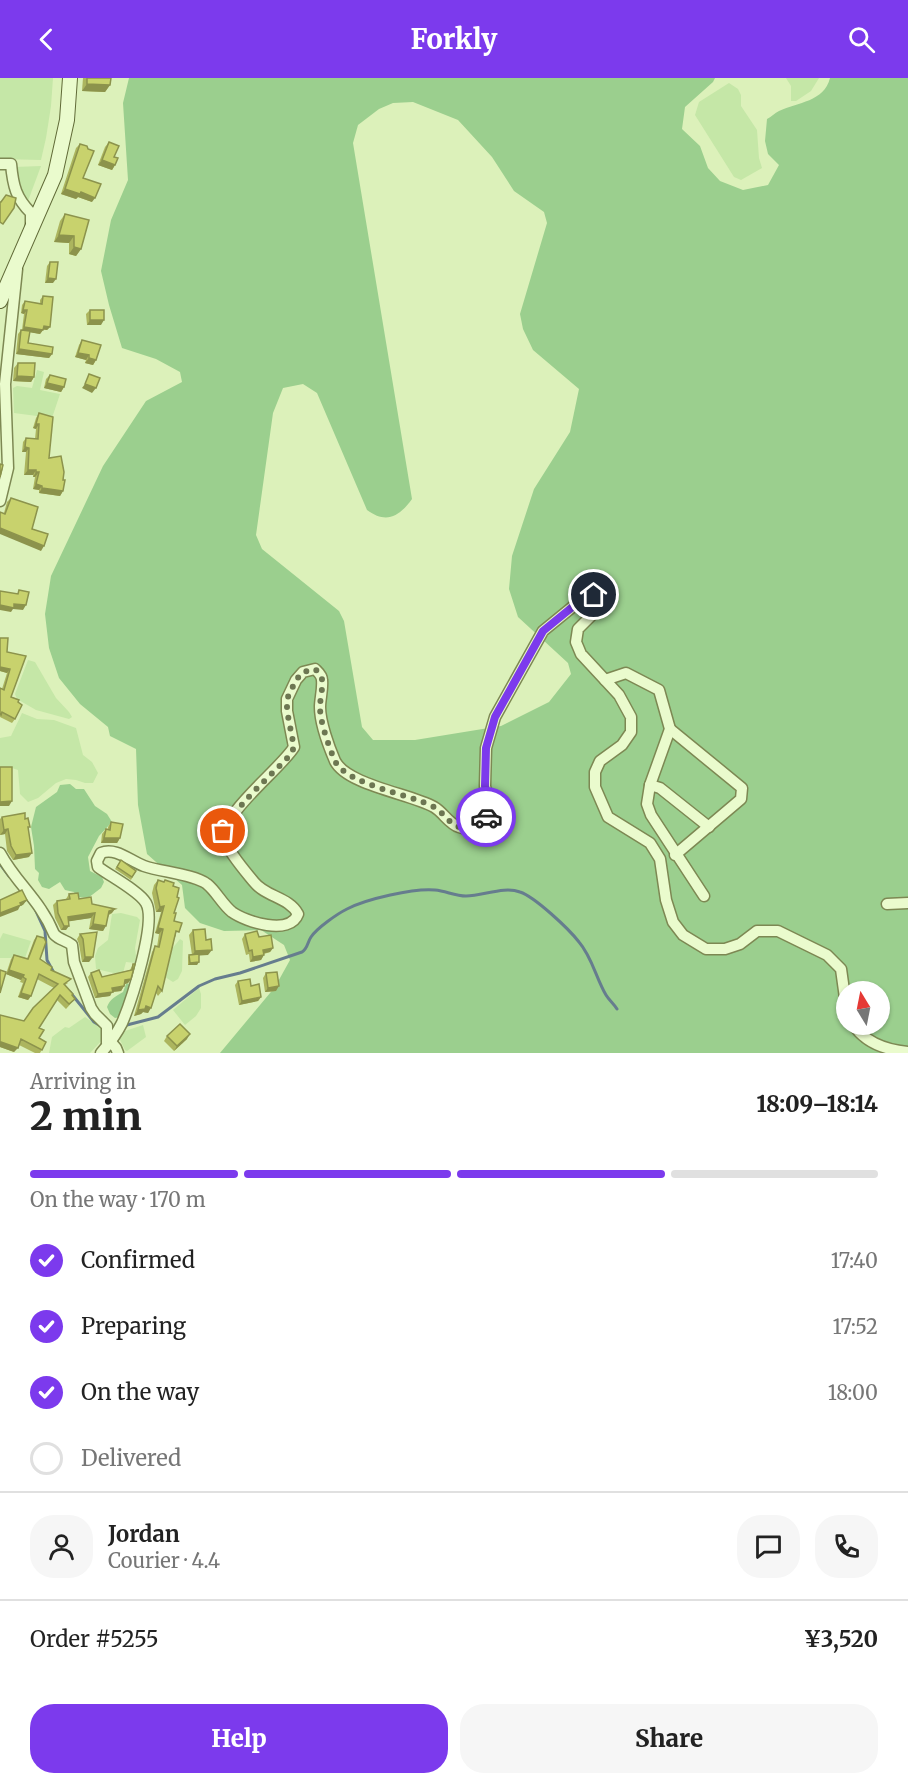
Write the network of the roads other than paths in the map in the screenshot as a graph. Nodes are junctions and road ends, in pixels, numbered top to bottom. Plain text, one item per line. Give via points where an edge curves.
1 (70, 78) edge
2 (0, 164) edge
3 (30, 235) junction
4 (18, 258) junction
5 (0, 302) edge
6 (0, 501) edge
7 (605, 680) junction
8 (670, 729) junction
9 (651, 785) junction
10 (709, 827) junction
11 (0, 853) edge
12 (675, 855) junction
13 (704, 896) dead end
14 (908, 903) edge
15 (887, 904) dead end
16 (843, 981) edge
17 (861, 1035) edge
18 (111, 1036) edge
19 (908, 1052) edge
20 (118, 1053) edge

1 - 3 main road via 67,120 55,175
2 - 3 street via 10,164 16,194 31,213
3 - 4 main road
4 - 5 main road
4 - 6 street via 5,384 8,468
7 - 8 street via 626,673 659,690
7 - 16 street via 624,702 631,717 631,732 622,745 600,761 595,787 608,817 650,843 660,859 673,922 684,935 706,949 740,944 758,930 778,931 827,955 841,969
7 - 18 street via 580,654 576,642 578,629 602,605 594,595 581,600 543,631 495,717 486,748 485,822 466,829 457,827 436,808 344,771 336,763 323,724 322,679 315,669 303,672 287,699 294,747 241,805 223,831 224,840 255,884 295,908 296,920 278,925 240,917 206,883 146,866 113,851 101,852 98,867 138,895 149,911 146,943 130,1004
8 - 9 street
8 - 10 street via 742,788 741,800
9 - 10 street
9 - 12 street via 647,804
10 - 12 street
11 - 18 street via 42,909 57,938 72,945 74,962 92,1008
12 - 13 street
14 - 15 street
17 - 19 street via 879,1046
18 - 20 street

